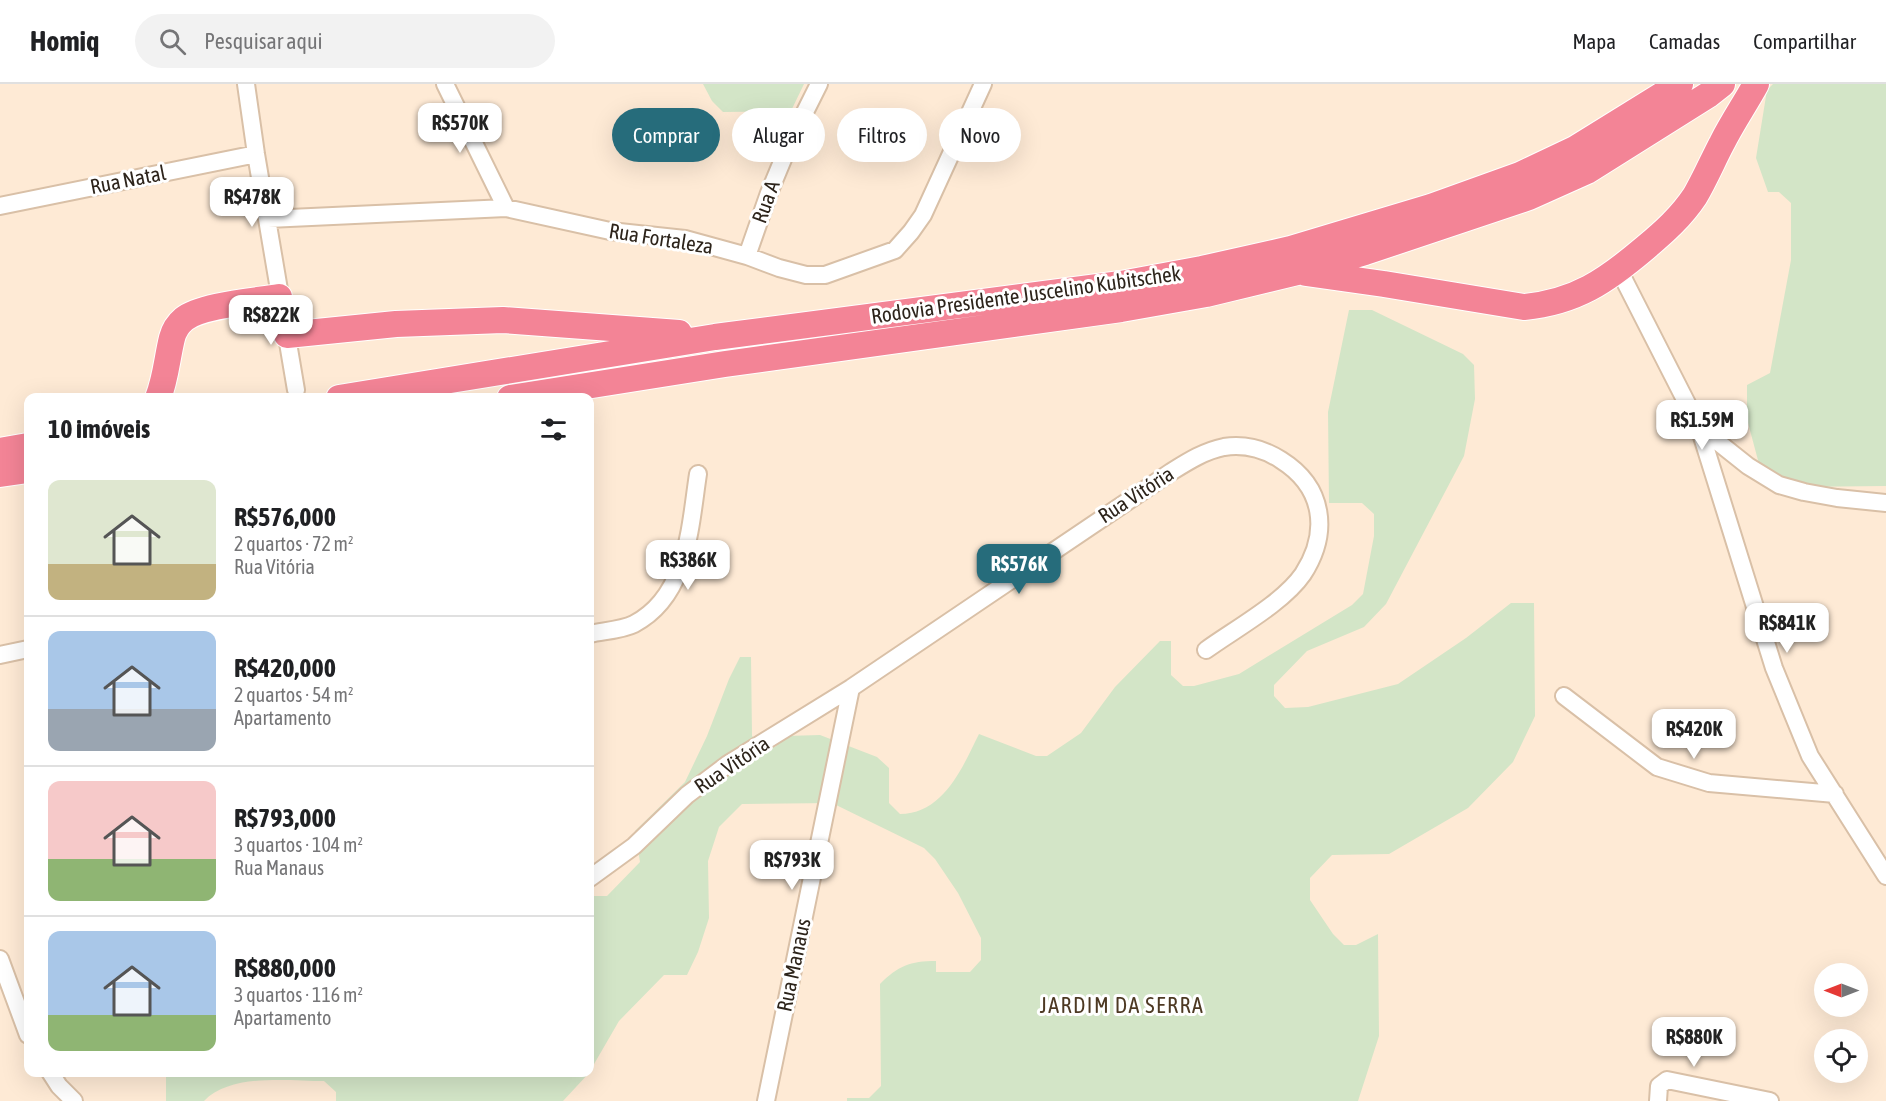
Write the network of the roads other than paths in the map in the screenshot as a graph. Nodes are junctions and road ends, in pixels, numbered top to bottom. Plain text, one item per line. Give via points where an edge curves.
1 (246, 84) edge
2 (445, 84) edge
3 (819, 84) edge
4 (983, 84) edge
5 (1680, 84) edge
6 (1722, 84) edge
7 (1756, 84) edge
8 (256, 154) junction
9 (0, 206) edge
10 (506, 208) junction
11 (268, 219) junction
12 (747, 256) junction
13 (1619, 270) junction
14 (1297, 272) junction
15 (279, 297) junction
16 (287, 335) junction
17 (715, 337) junction
18 (725, 364) junction
19 (296, 390) dead end
20 (160, 393) edge
21 (370, 393) edge
22 (542, 393) edge
23 (594, 399) edge
24 (1699, 427) junction
25 (24, 447) edge
26 (0, 451) edge
27 (24, 471) edge
28 (0, 474) edge
29 (698, 474) dead end
30 (1886, 503) edge
31 (594, 633) edge
32 (24, 650) edge
33 (1206, 650) dead end
34 (0, 654) edge
35 (851, 688) junction
36 (1564, 696) dead end
37 (1835, 795) junction
38 (594, 875) edge
39 (1886, 876) edge
40 (0, 959) edge
41 (24, 1024) edge
42 (53, 1077) edge
43 (74, 1101) edge
44 (766, 1101) edge
45 (1658, 1101) edge
46 (1770, 1101) edge

1 - 8 street
2 - 10 street
3 - 12 street, Rua A via 769,192
4 - 12 street, Rua Fortaleza via 923,215 895,250 825,275 806,275
5 - 17 highway, Rodovia Presidente Juscelino Kubitschek via 1575,149 1520,175 1431,207 1291,249 1120,284
6 - 14 highway, Rodovia Presidente Juscelino Kubitschek via 1587,171 1529,197
7 - 13 highway via 1696,194 1673,224
8 - 9 street, Rua Natal
8 - 11 street
10 - 11 street, Rua Fortaleza
10 - 12 street, Rua Fortaleza via 609,231 685,239
11 - 15 street
13 - 14 highway via 1570,298 1524,308
13 - 24 street
14 - 18 highway, Rodovia Presidente Juscelino Kubitschek via 1121,309
15 - 16 street
15 - 20 highway via 203,310 185,318 171,339
16 - 17 highway via 396,324 503,320
16 - 19 street
17 - 21 highway, Rodovia Presidente Juscelino Kubitschek
18 - 22 highway, Rodovia Presidente Juscelino Kubitschek
18 - 23 highway
24 - 30 street via 1779,485 1836,498
24 - 37 street via 1774,668 1810,756
25 - 26 highway
27 - 28 highway
29 - 31 street via 684,557 668,595 654,611 633,625
32 - 34 street
33 - 35 street, Rua Vitória via 1287,593 1314,553 1320,531 1320,516 1308,482 1290,465 1251,447 1224,447 1170,472
35 - 38 street, Rua Vitória via 728,764 687,795 634,846
35 - 44 street, Rua Manaus
36 - 37 street via 1657,767 1709,783
37 - 39 street
40 - 41 street
42 - 43 street
45 - 46 street via 1661,1083 1672,1080

